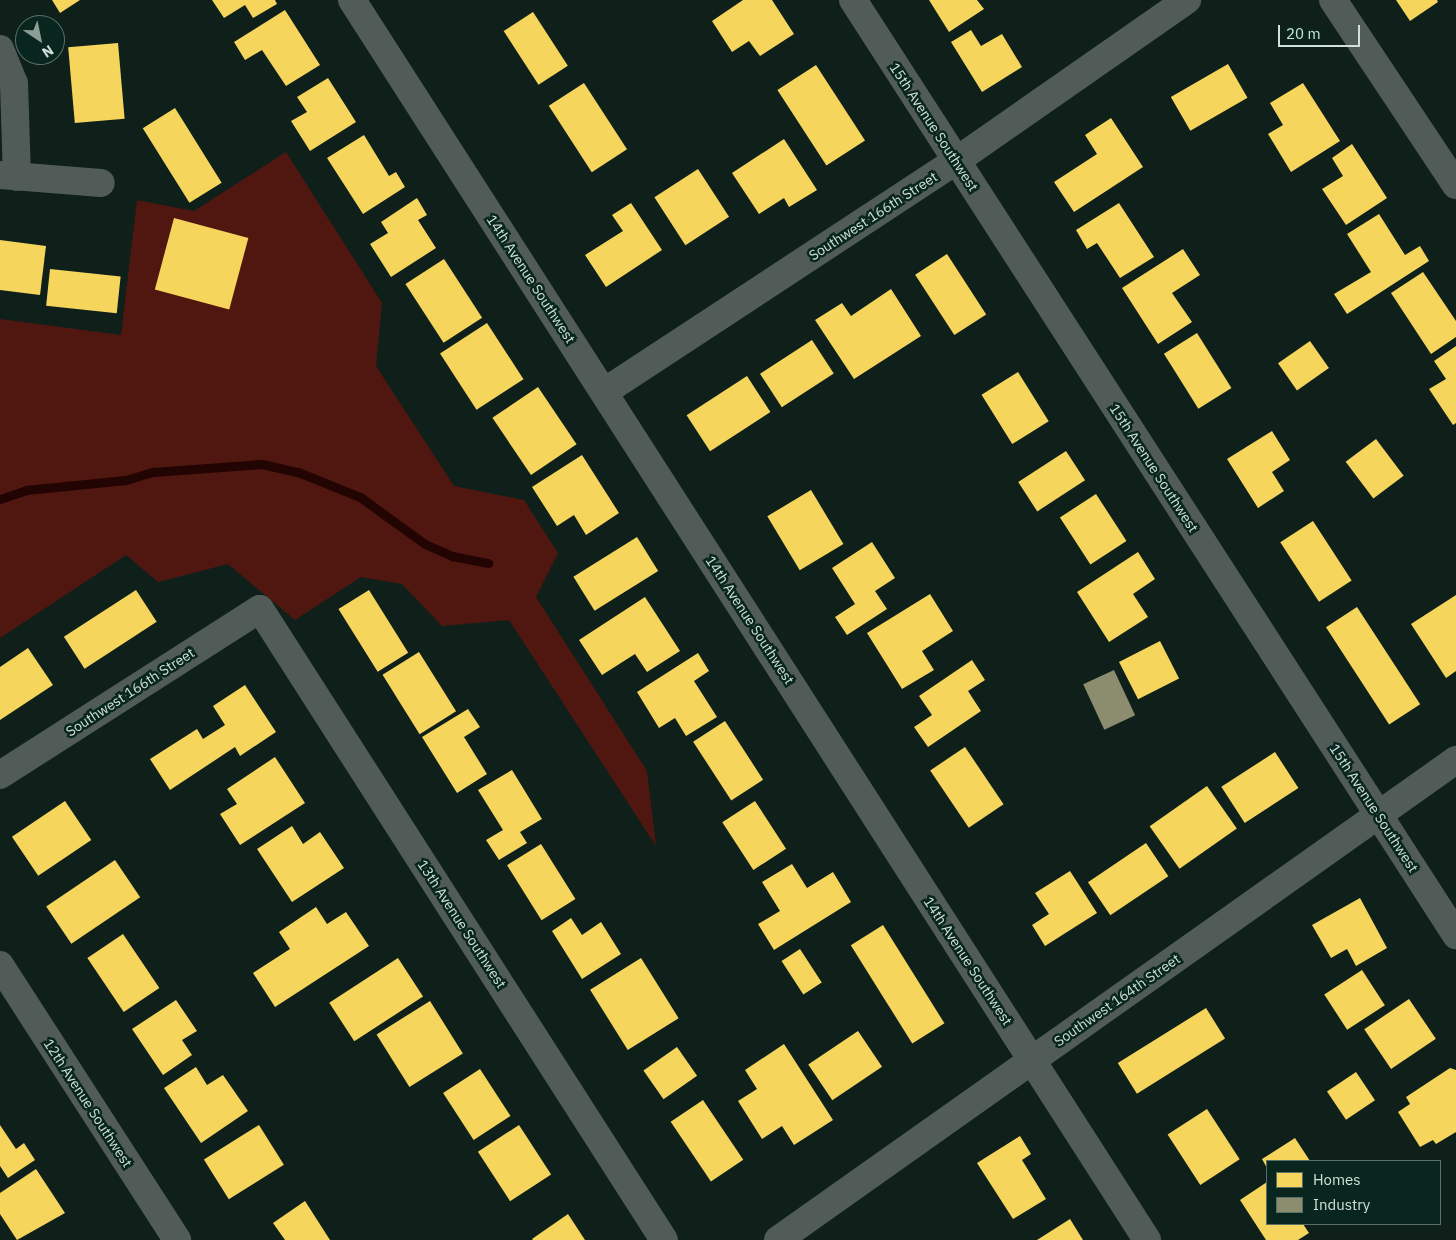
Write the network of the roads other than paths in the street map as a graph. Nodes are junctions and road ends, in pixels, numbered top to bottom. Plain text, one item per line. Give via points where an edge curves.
1 (352, 0) edge
2 (853, 0) edge
3 (1187, 0) edge
4 (1333, 0) edge
5 (0, 49) edge
6 (956, 161) junction
7 (9, 176) edge
8 (101, 183) dead end
9 (1456, 186) edge
10 (604, 392) junction
11 (260, 609) joint
12 (1456, 760) edge
13 (0, 775) edge
14 (1378, 814) junction
15 (1456, 935) edge
16 (0, 965) edge
17 (1031, 1061) junction
18 (177, 1240) edge
19 (664, 1240) edge
20 (778, 1240) edge
21 (1148, 1240) edge

1 - 10 street, 14th Avenue Southwest
2 - 6 street, 15th Avenue Southwest
3 - 6 street, Southwest 166th Street
4 - 9 street
5 - 7 street via 14,83
6 - 10 street, Southwest 166th Street
6 - 14 street, 15th Avenue Southwest
7 - 8 street
10 - 17 street, 14th Avenue Southwest
11 - 13 street, Southwest 166th Street
11 - 19 street, 13th Avenue Southwest
12 - 14 street, Southwest 164th Street
14 - 15 street, 15th Avenue Southwest
14 - 17 street, Southwest 164th Street
16 - 18 street, 12th Avenue Southwest
17 - 20 street, Southwest 164th Street
17 - 21 street, 14th Avenue Southwest

